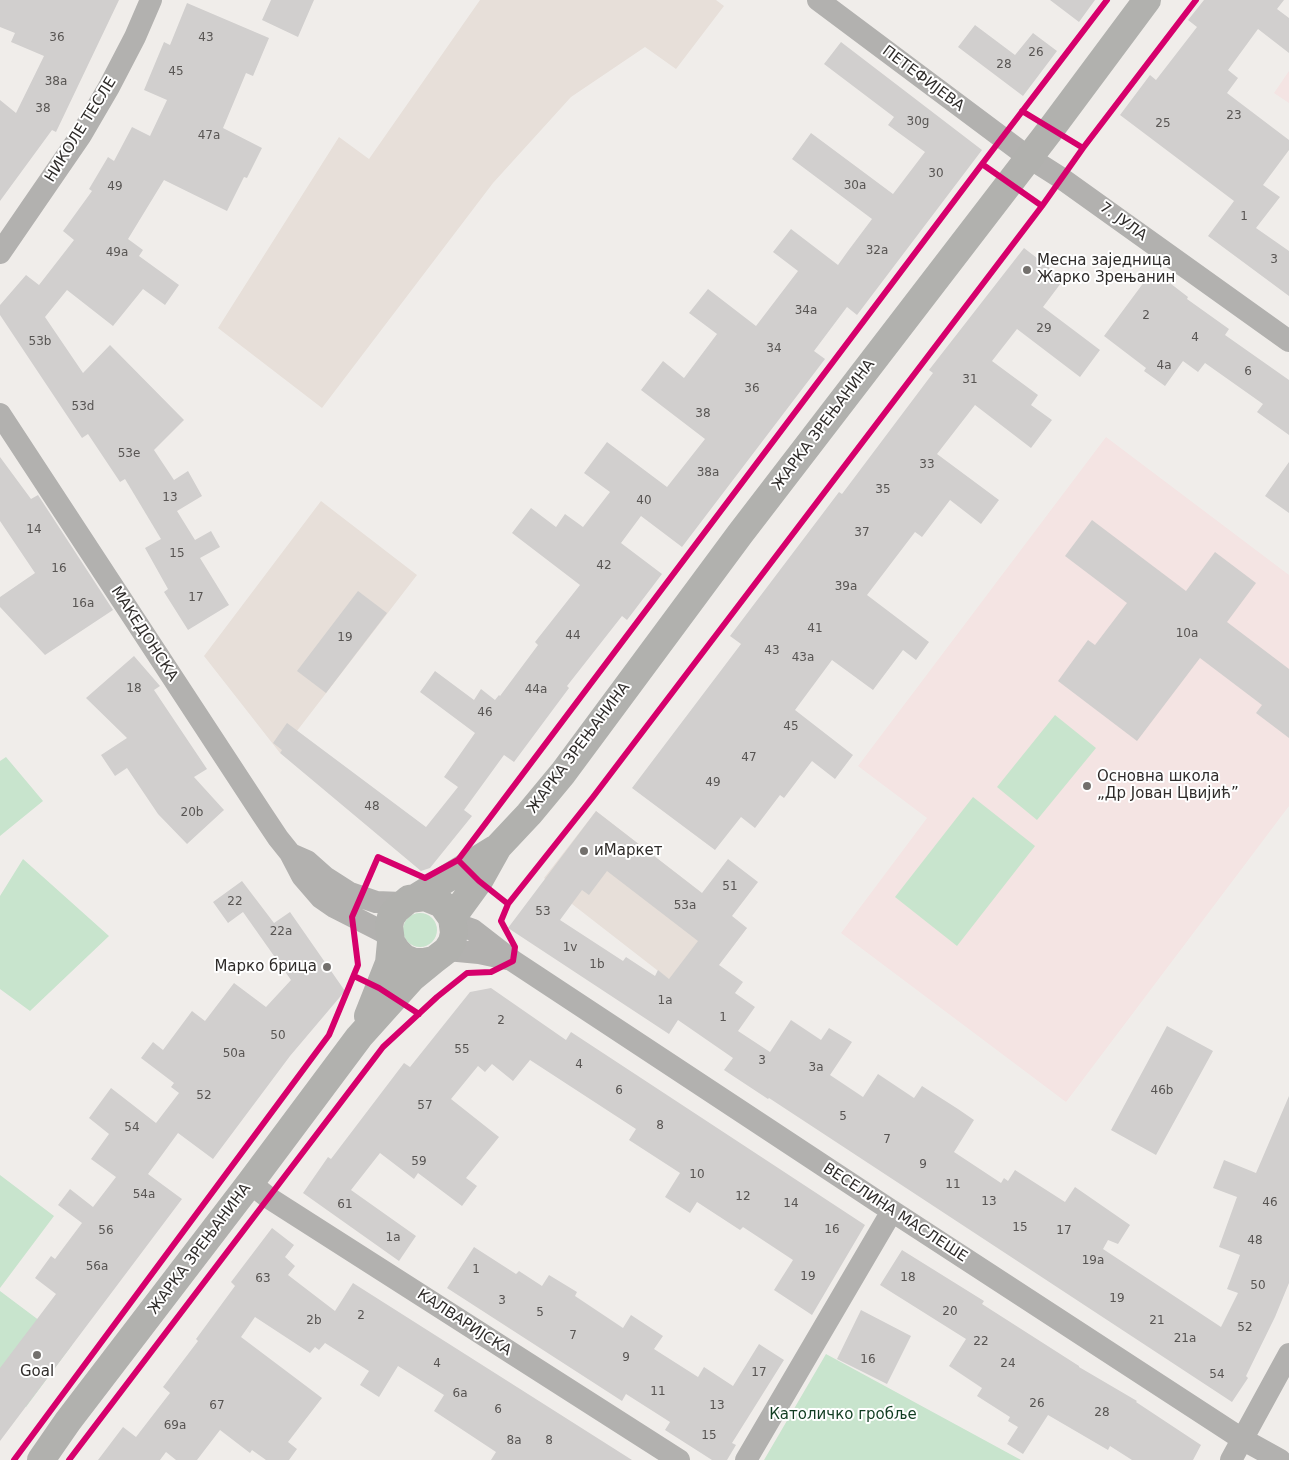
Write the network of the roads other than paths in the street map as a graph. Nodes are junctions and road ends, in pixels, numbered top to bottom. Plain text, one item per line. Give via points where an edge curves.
1 (151, 0) edge
2 (818, 0) edge
3 (1147, 0) edge
4 (1028, 157) junction
5 (0, 252) edge
6 (1289, 341) edge
7 (0, 414) edge
8 (498, 847) junction
9 (290, 854) junction
10 (409, 900) junction
11 (453, 920) junction
12 (390, 939) junction
13 (441, 955) junction
14 (513, 960) junction
15 (359, 1037) junction
16 (250, 1183) junction
17 (892, 1211) junction
18 (1289, 1354) edge
19 (1242, 1439) junction
20 (41, 1460) edge
21 (679, 1460) edge
22 (746, 1460) edge
23 (1231, 1460) edge
24 (1280, 1460) edge

1 - 5 street, НИКОЛЕ ТЕСЛЕ via 110,87
2 - 4 street, ПЕТЕФИЈЕВА
3 - 4 main road, ЖАРКА ЗРЕЊАНИНА
4 - 6 street, 7. ЈУЛА
4 - 8 main road, ЖАРКА ЗРЕЊАНИНА via 740,534 563,773
7 - 9 street, МАКЕДОНСКА
8 - 10 main road, ЖАРКА ЗРЕЊАНИНА via 438,886
8 - 11 main road, ЖАРКА ЗРЕЊАНИНА
9 - 10 street, МАКЕДОНСКА via 307,861 355,895 376,902
9 - 12 street, МАКЕДОНСКА via 302,876 322,898
10 - 11 main road via 426,897 442,904
10 - 12 main road, ЖАРКА ЗРЕЊАНИНА via 391,917
11 - 13 main road, ЖАРКА ЗРЕЊАНИНА via 452,942
11 - 14 street, ВЕСЕЛИНА МАСЛЕШЕ via 473,930
12 - 13 main road via 396,951 414,962 424,962
12 - 15 main road, ЖАРКА ЗРЕЊАНИНА via 389,963
13 - 14 street, ВЕСЕЛИНА МАСЛЕШЕ via 478,953
13 - 15 main road, ЖАРКА ЗРЕЊАНИНА via 412,978
14 - 17 street, ВЕСЕЛИНА МАСЛЕШЕ
15 - 16 main road, ЖАРКА ЗРЕЊАНИНА
16 - 20 main road, ЖАРКА ЗРЕЊАНИНА
16 - 21 street, КАЛВАРИЈСКА
17 - 19 street, ВЕСЕЛИНА МАСЛЕШЕ
17 - 22 street
18 - 19 street
19 - 23 street
19 - 24 street, ВЕСЕЛИНА МАСЛЕШЕ

